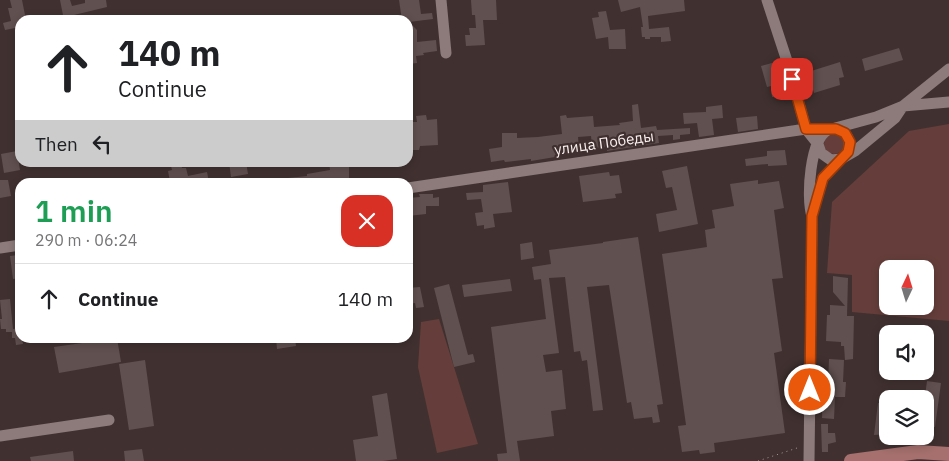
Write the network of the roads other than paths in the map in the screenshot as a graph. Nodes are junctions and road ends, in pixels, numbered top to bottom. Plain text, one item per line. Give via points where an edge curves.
1 (441, 0) edge
2 (767, 0) edge
3 (446, 53) dead end
4 (949, 69) edge
5 (949, 102) edge
6 (903, 106) junction
7 (806, 129) junction
8 (831, 129) junction
9 (818, 144) junction
10 (843, 157) junction
11 (413, 187) edge
12 (812, 216) junction
13 (15, 246) edge
14 (0, 248) edge
15 (109, 420) dead end
16 (0, 436) edge
17 (949, 454) edge
18 (809, 461) edge
19 (851, 461) edge

1 - 3 street
2 - 7 street
4 - 6 street
5 - 6 street
6 - 8 street, улица Победы
6 - 10 street via 895,118
7 - 8 street, улица Победы
7 - 9 street
7 - 11 street, улица Победы
8 - 9 street via 820,136
8 - 10 street via 841,130 848,138 850,147
9 - 10 street via 825,158
9 - 12 street via 812,162 809,207
10 - 12 street via 823,178
12 - 18 street
13 - 14 street
15 - 16 street
17 - 19 main road via 918,452

